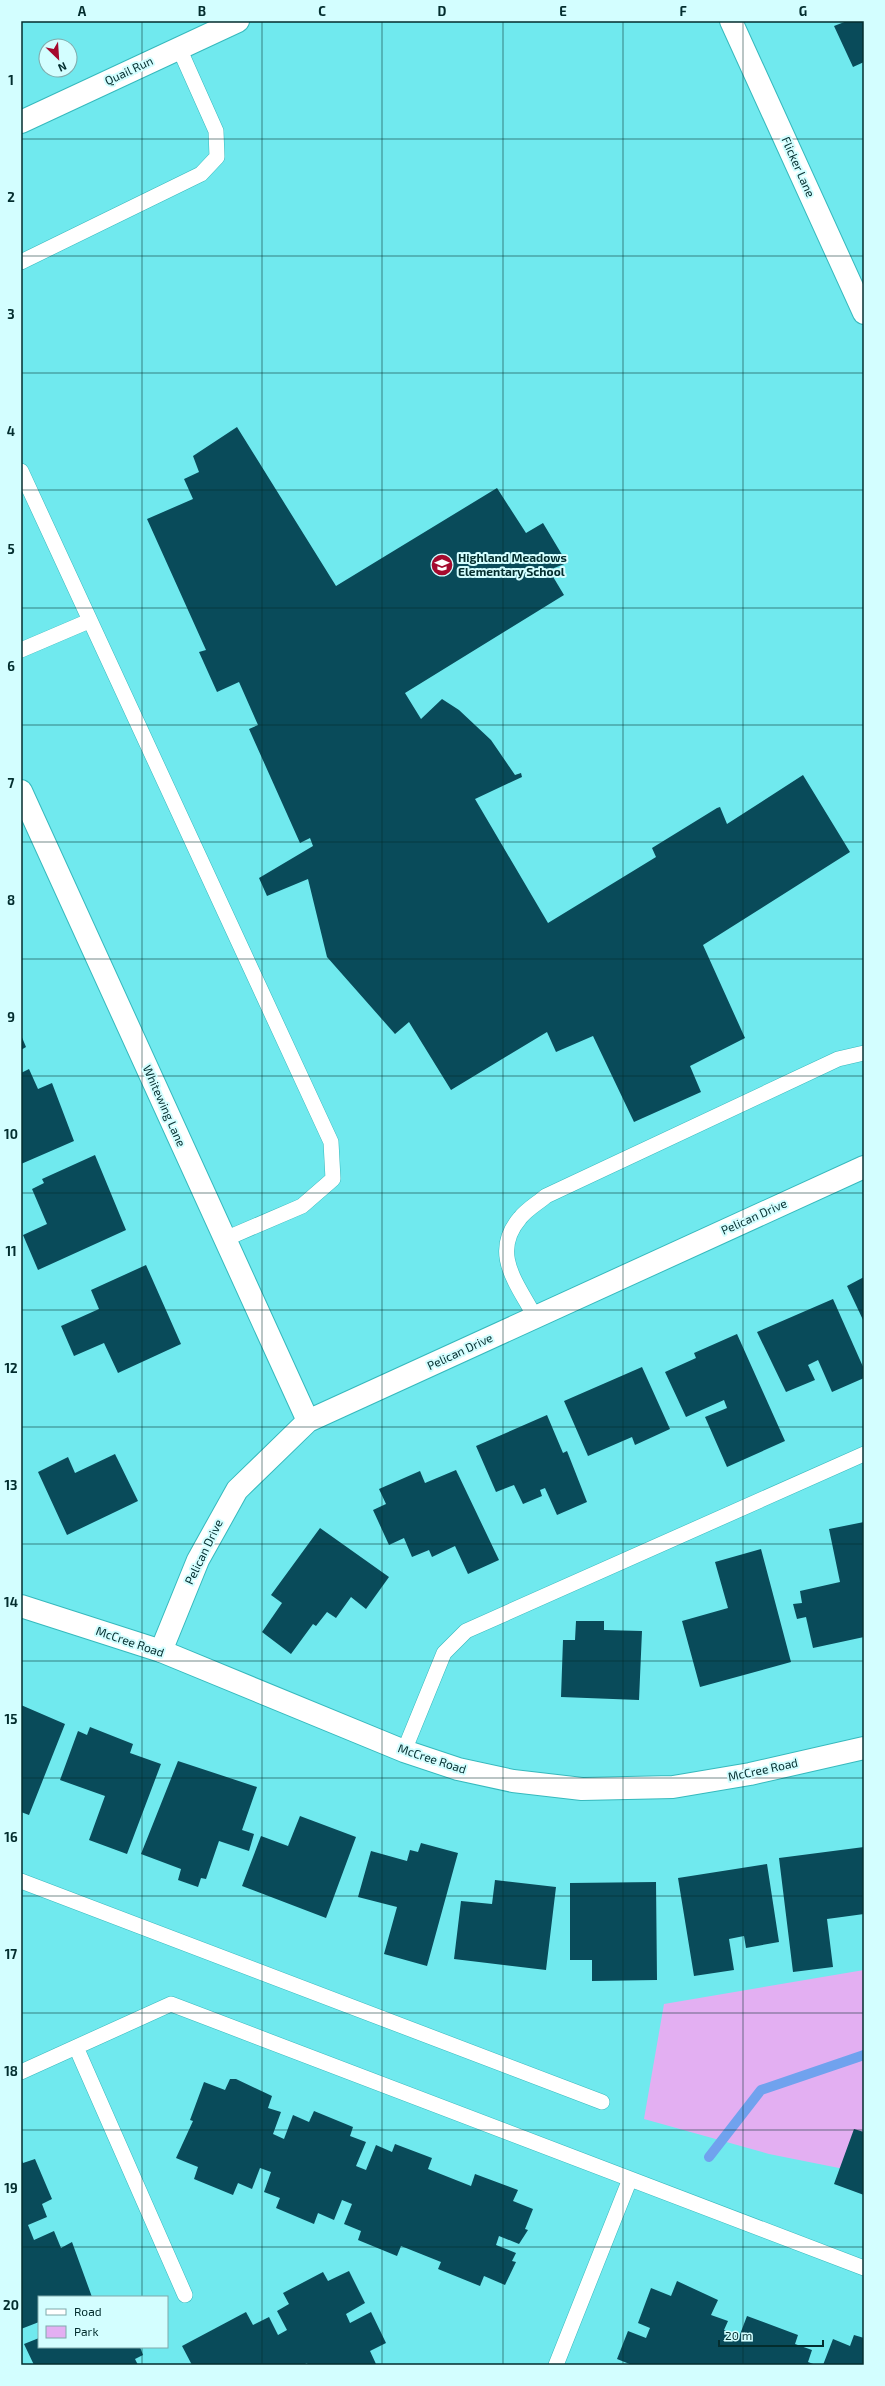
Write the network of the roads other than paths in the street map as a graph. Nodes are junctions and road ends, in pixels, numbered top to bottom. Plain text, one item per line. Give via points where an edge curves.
1 (238, 21) edge
2 (731, 21) edge
3 (179, 48) junction
4 (21, 122) edge
5 (21, 262) edge
6 (864, 313) edge
7 (21, 471) edge
8 (89, 621) junction
9 (21, 650) edge
10 (21, 791) edge
11 (864, 1053) edge
12 (864, 1167) edge
13 (225, 1239) junction
14 (535, 1317) junction
15 (308, 1421) junction
16 (864, 1454) edge
17 (21, 1606) edge
18 (160, 1651) junction
19 (864, 1748) edge
20 (404, 1751) junction
21 (21, 1881) edge
22 (76, 2047) junction
23 (21, 2072) edge
24 (602, 2102) dead end
25 (630, 2179) junction
26 (864, 2268) edge
27 (185, 2295) dead end
28 (556, 2365) edge

1 - 3 street, Quail Run
2 - 6 street, Flicker Lane
3 - 4 street, Quail Run
3 - 5 lane via 216,131 217,157 201,174
7 - 8 lane
8 - 9 lane
8 - 13 lane via 331,1142 334,1179 302,1206
10 - 13 street, Whitewing Lane
11 - 14 lane via 838,1059 546,1196 520,1217 506,1241 506,1260
12 - 14 street, Pelican Drive
13 - 15 street, Whitewing Lane
14 - 15 street, Pelican Drive
15 - 18 street, Pelican Drive via 237,1490 198,1560
16 - 20 lane via 466,1631 444,1653
17 - 18 street, McCree Road
18 - 20 street, McCree Road
19 - 20 street, McCree Road via 750,1774 673,1787 582,1789 513,1781 458,1769
21 - 24 lane
22 - 23 lane
22 - 25 lane via 171,2004
22 - 27 lane
25 - 26 lane
25 - 28 lane

